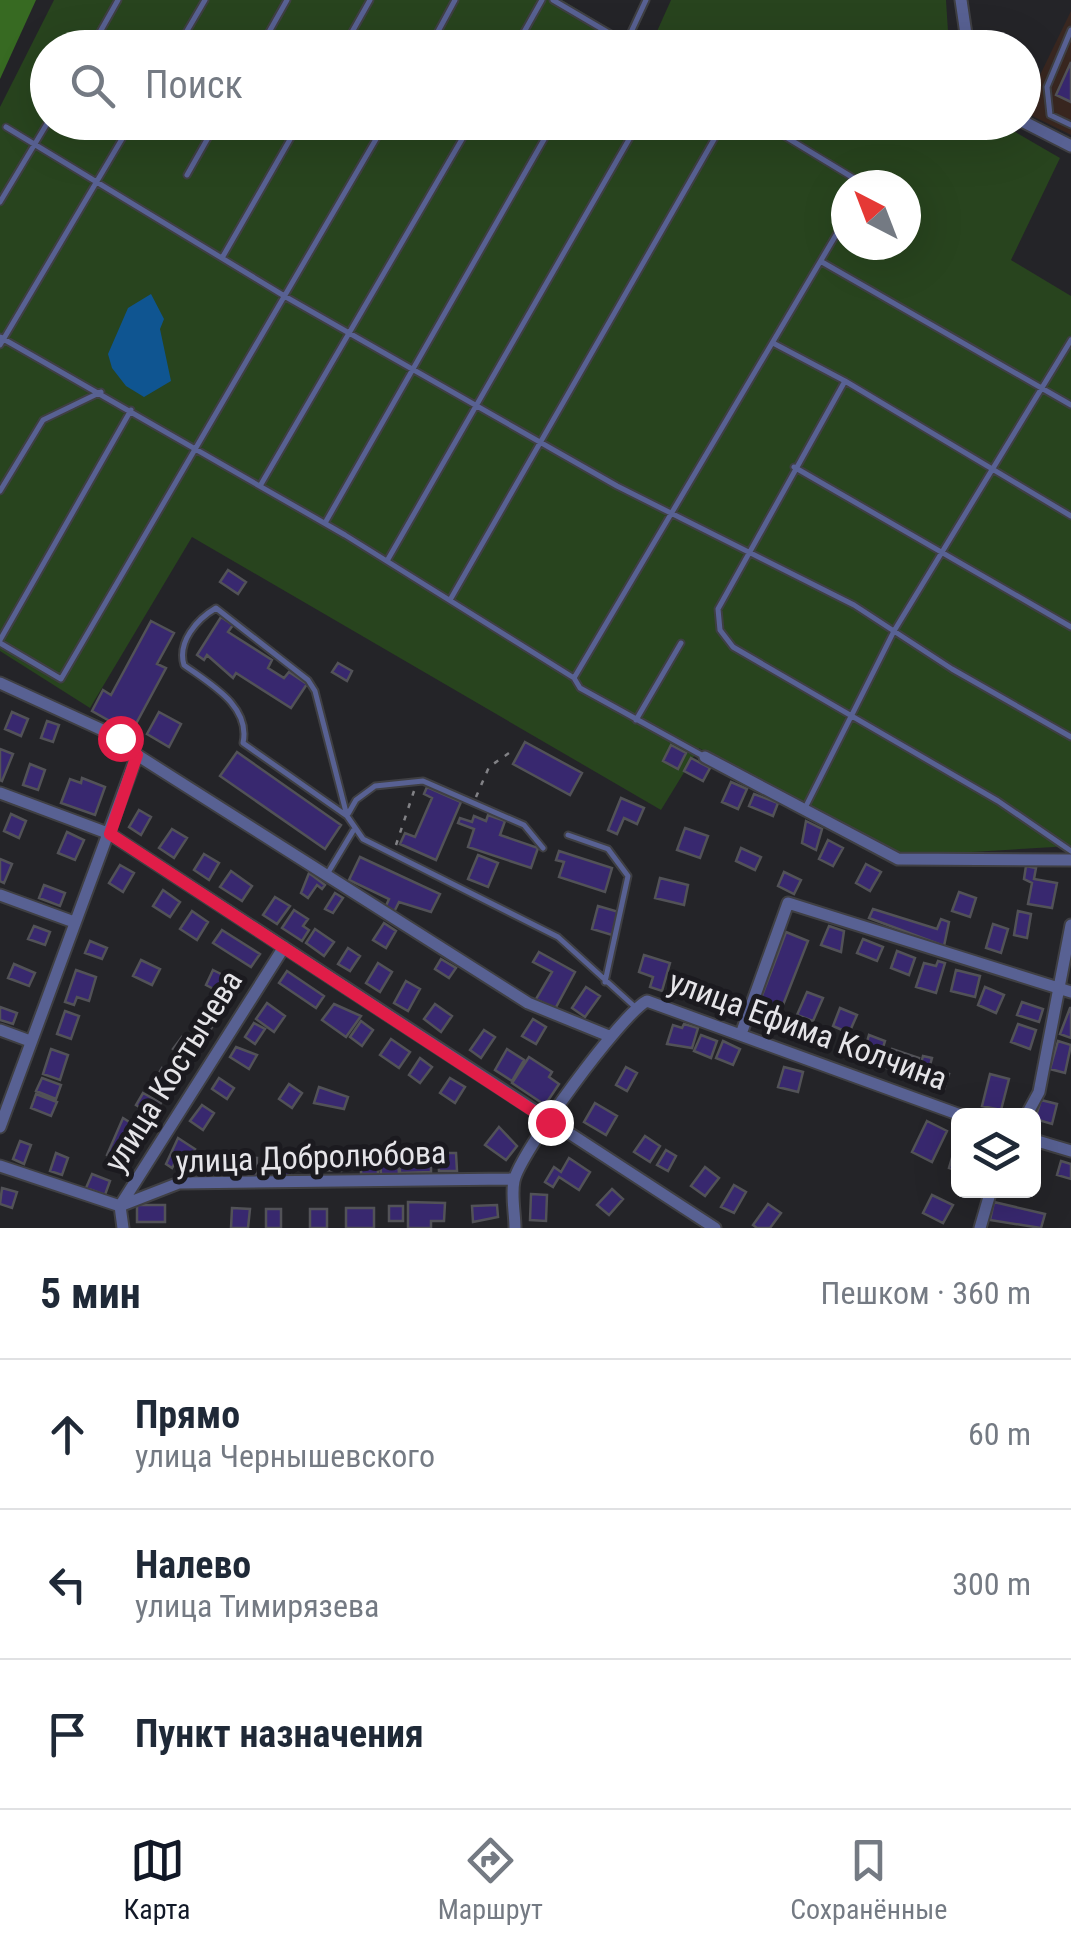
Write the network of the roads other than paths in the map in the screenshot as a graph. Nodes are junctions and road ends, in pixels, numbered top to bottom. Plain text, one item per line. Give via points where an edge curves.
1 (118, 0) edge
2 (205, 0) edge
3 (287, 0) edge
4 (370, 0) edge
5 (455, 0) edge
6 (542, 0) edge
7 (554, 0) edge
8 (646, 0) edge
9 (961, 0) edge
10 (100, 30) edge
11 (188, 30) edge
12 (270, 30) edge
13 (353, 30) edge
14 (439, 30) edge
15 (525, 30) edge
16 (603, 30) edge
17 (636, 30) edge
18 (965, 30) edge
19 (1071, 30) edge
20 (1071, 125) edge
21 (6, 127) dead end
22 (1041, 131) edge
23 (37, 140) edge
24 (121, 140) edge
25 (207, 140) edge
26 (290, 140) edge
27 (376, 140) edge
28 (462, 140) edge
29 (544, 140) edge
30 (628, 140) edge
31 (714, 140) edge
32 (791, 140) edge
33 (34, 144) junction
34 (1071, 146) edge
35 (840, 170) edge
36 (187, 174) dead end
37 (96, 183) junction
38 (0, 202) edge
39 (831, 244) edge
40 (222, 258) junction
41 (821, 261) junction
42 (286, 297) junction
43 (352, 331) junction
44 (1071, 340) edge
45 (1, 341) edge
46 (772, 343) junction
47 (414, 367) junction
48 (845, 381) junction
49 (1042, 388) junction
50 (102, 392) junction
51 (475, 402) junction
52 (1071, 405) edge
53 (131, 410) junction
54 (542, 441) junction
55 (198, 450) junction
56 (794, 467) junction
57 (993, 471) junction
58 (260, 486) junction
59 (0, 491) edge
60 (672, 513) junction
61 (1071, 516) edge
62 (325, 524) junction
63 (748, 551) junction
64 (944, 553) junction
65 (387, 561) junction
66 (450, 600) junction
67 (1071, 627) edge
68 (894, 631) junction
69 (0, 642) edge
70 (681, 643) dead end
71 (574, 678) junction
72 (0, 683) edge
73 (852, 718) junction
74 (636, 720) junction
75 (1071, 737) edge
76 (137, 755) junction
77 (705, 757) joint
78 (0, 793) edge
79 (806, 808) junction
80 (346, 816) junction
81 (352, 831) junction
82 (110, 834) junction
83 (568, 835) dead end
84 (544, 848) dead end
85 (1071, 852) edge
86 (1071, 860) edge
87 (326, 876) junction
88 (0, 894) edge
89 (74, 922) junction
90 (1071, 924) edge
91 (284, 948) junction
92 (605, 982) junction
93 (1065, 989) edge
94 (635, 1007) junction
95 (0, 1030) edge
96 (741, 1034) junction
97 (609, 1036) junction
98 (30, 1041) junction
99 (1030, 1108) edge
100 (951, 1112) edge
101 (550, 1122) junction
102 (0, 1127) edge
103 (1041, 1142) edge
104 (1071, 1151) edge
105 (0, 1166) edge
106 (514, 1179) junction
107 (989, 1198) edge
108 (120, 1206) junction
109 (123, 1228) edge
110 (515, 1228) edge
111 (715, 1228) edge
112 (980, 1228) edge

1 - 10 lane
2 - 11 lane
3 - 12 lane
4 - 13 lane
5 - 14 lane
6 - 15 lane
7 - 16 lane
8 - 17 lane
9 - 18 street
19 - 20 lane via 1047,86 1050,115
21 - 33 lane
22 - 34 street
23 - 33 lane
24 - 37 lane
25 - 36 lane
26 - 40 lane
27 - 42 lane
28 - 43 lane
29 - 47 lane
30 - 51 lane
31 - 54 lane
32 - 35 lane
33 - 37 lane
33 - 38 lane
37 - 40 lane
37 - 45 lane
39 - 41 lane
40 - 42 lane
41 - 46 lane
41 - 49 lane
42 - 43 lane
42 - 55 lane
43 - 47 lane
43 - 58 lane
44 - 49 lane
45 - 50 lane
46 - 48 lane
46 - 60 lane
47 - 51 lane
47 - 62 lane
48 - 56 lane
48 - 57 lane
49 - 52 lane
49 - 57 lane
50 - 53 lane
50 - 59 lane via 44,420
51 - 54 lane
51 - 65 lane
53 - 55 lane
53 - 69 lane
54 - 60 lane
54 - 66 lane
55 - 58 lane
55 - 69 lane via 60,679
56 - 63 lane
56 - 64 lane
57 - 61 lane
57 - 64 lane
58 - 62 lane
60 - 63 lane
60 - 71 lane
62 - 65 lane
63 - 68 lane
63 - 73 lane via 718,609 720,630 733,647
64 - 67 lane
64 - 68 lane
65 - 66 lane
66 - 71 lane
68 - 73 lane
68 - 75 lane
70 - 74 lane
71 - 74 lane
72 - 76 street via 120,738
73 - 79 lane
73 - 85 lane via 998,801
74 - 77 lane
76 - 82 street
76 - 87 street
77 - 79 street
78 - 82 street
79 - 86 street via 898,860
80 - 80 lane via 243,743 241,715 184,665 184,642 201,617 216,608 308,680
80 - 81 lane
80 - 84 lane via 376,786 423,781 524,824
81 - 87 lane
81 - 92 lane via 558,937
82 - 89 street
82 - 91 street
83 - 92 lane via 608,849 628,876
87 - 97 street via 528,1004
88 - 89 street
89 - 98 street
90 - 93 street
91 - 101 street
91 - 108 street, улица Костычева
92 - 94 lane
93 - 96 street via 788,903
93 - 99 street
94 - 96 street, улица Ефима Колчина via 646,1001
94 - 97 street
95 - 98 street
96 - 100 street, улица Ефима Колчина
97 - 101 street
98 - 102 street
101 - 106 street
101 - 111 street
103 - 104 street
105 - 108 street
106 - 108 street, улица Добролюбова via 179,1183
106 - 110 street
107 - 112 street
108 - 109 street, улица Костычева

